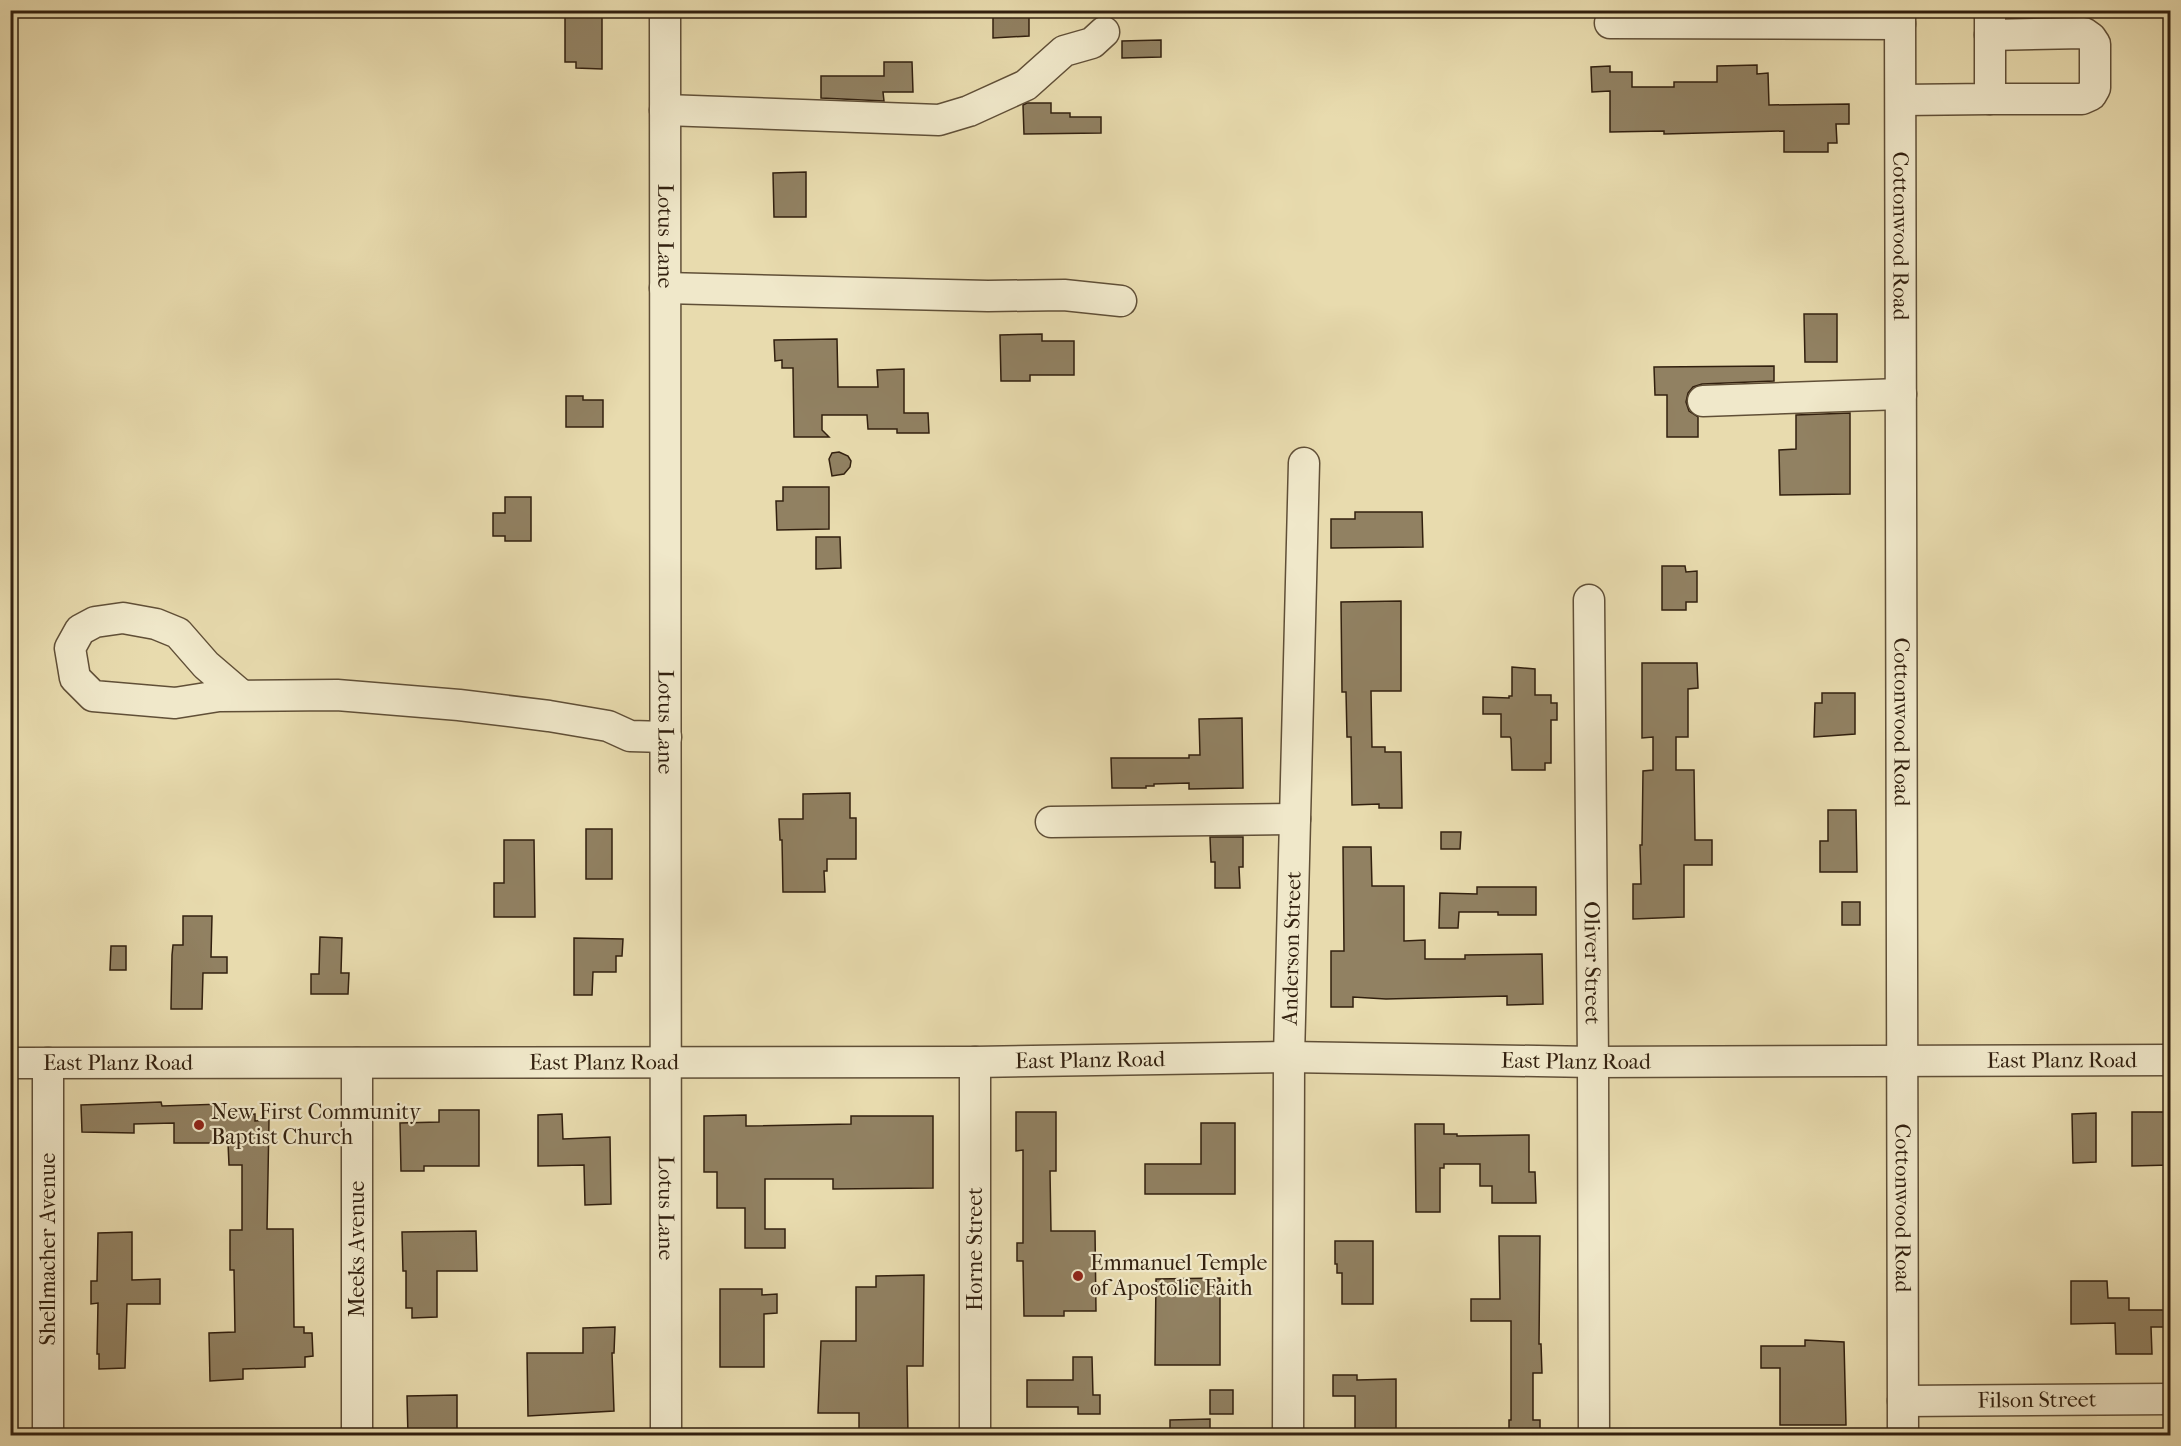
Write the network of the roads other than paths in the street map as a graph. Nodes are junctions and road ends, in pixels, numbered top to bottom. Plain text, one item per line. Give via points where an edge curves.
1 (665, 10) edge
2 (1900, 17) edge
3 (1990, 22) edge
4 (1610, 23) dead end
5 (1104, 32) dead end
6 (1990, 99) junction
7 (1901, 100) junction
8 (665, 110) junction
9 (665, 288) junction
10 (1121, 301) dead end
11 (1901, 394) junction
12 (1703, 401) dead end
13 (1304, 463) dead end
14 (1589, 600) dead end
15 (241, 695) junction
16 (666, 736) junction
17 (1295, 819) junction
18 (1051, 822) dead end
19 (1289, 1058) junction
20 (2170, 1060) edge
21 (666, 1062) junction
22 (975, 1062) junction
23 (1593, 1062) junction
24 (1902, 1062) junction
25 (10, 1063) edge
26 (48, 1063) junction
27 (357, 1063) junction
28 (2170, 1399) edge
29 (1903, 1401) junction
30 (48, 1436) edge
31 (357, 1436) edge
32 (666, 1436) edge
33 (975, 1436) edge
34 (1288, 1436) edge
35 (1594, 1436) edge
36 (1903, 1436) edge

1 - 8 street, Lotus Lane
2 - 4 street
2 - 7 street, Cottonwood Road
3 - 6 street
3 - 6 street via 2084,33 2095,44 2095,88 2082,99
5 - 8 street via 1092,43 1064,51 1026,85 939,120
6 - 7 street
7 - 11 street, Cottonwood Road
8 - 9 street, Lotus Lane
9 - 10 street via 1064,295
9 - 16 street, Lotus Lane
11 - 12 street
11 - 24 street, Cottonwood Road
13 - 17 street, Anderson Street
14 - 23 street, Oliver Street
15 - 15 street via 175,703 93,696 75,678 70,648 80,630 95,622 123,618 156,624 178,633 206,665
15 - 16 street via 337,695 459,705 608,726 630,736
16 - 21 street, Lotus Lane
17 - 18 street
17 - 19 street, Anderson Street
19 - 22 street, East Planz Road
19 - 23 street, East Planz Road
19 - 34 street, Anderson Street
20 - 24 street, East Planz Road
21 - 22 street, East Planz Road
21 - 27 street, East Planz Road
21 - 32 street, Lotus Lane
22 - 33 street, Horne Street
23 - 24 street, East Planz Road
23 - 35 street, Oliver Street
24 - 29 street, Cottonwood Road
25 - 26 street, East Planz Road
26 - 27 street, East Planz Road
26 - 30 street, Shellmacher Avenue
27 - 31 street, Meeks Avenue
28 - 29 street, Filson Street
29 - 36 street, Cottonwood Road

